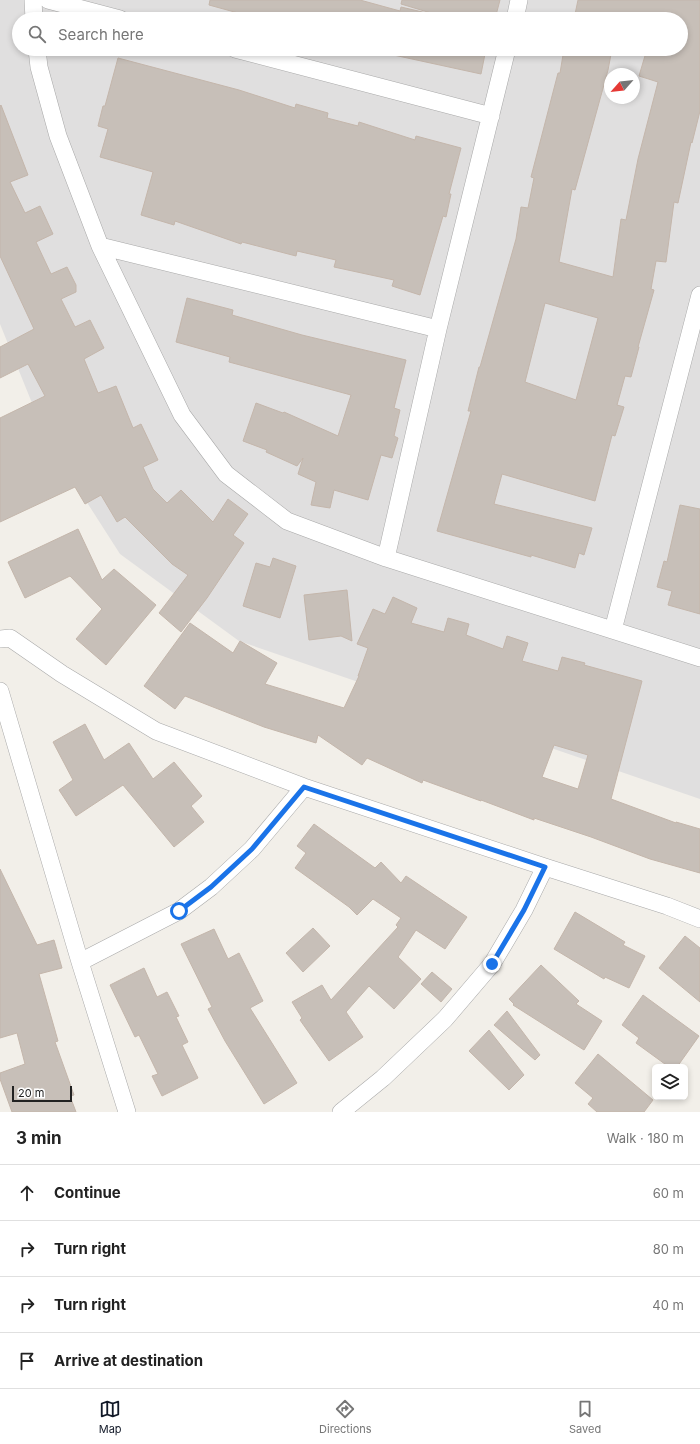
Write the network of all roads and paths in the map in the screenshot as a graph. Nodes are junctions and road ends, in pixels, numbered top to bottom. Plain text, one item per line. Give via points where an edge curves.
1 (33, 0) edge
2 (48, 0) edge
3 (519, 0) edge
4 (34, 12) edge
5 (93, 12) edge
6 (516, 12) edge
7 (38, 56) edge
8 (262, 56) edge
9 (506, 56) edge
10 (491, 116) junction
11 (100, 246) junction
12 (700, 294) edge
13 (438, 329) junction
14 (386, 558) junction
15 (613, 630) junction
16 (0, 639) edge
17 (700, 658) edge
18 (0, 690) edge
19 (304, 787) junction
20 (545, 867) junction
21 (700, 919) edge
22 (80, 962) junction
23 (127, 1112) edge
24 (341, 1112) edge

1 - 4 street
2 - 5 street
3 - 6 street
7 - 11 street via 58,136
8 - 10 street
9 - 10 street
10 - 13 street
11 - 13 street
11 - 14 street via 182,415 226,474 287,521
12 - 15 street
13 - 14 street
14 - 15 street
15 - 17 street
16 - 19 street via 10,638 62,674 156,731
18 - 22 street
19 - 20 street
19 - 22 street via 252,849 211,887 179,911
20 - 21 street
20 - 24 street via 524,910 492,964 440,1024 383,1078
22 - 23 street

